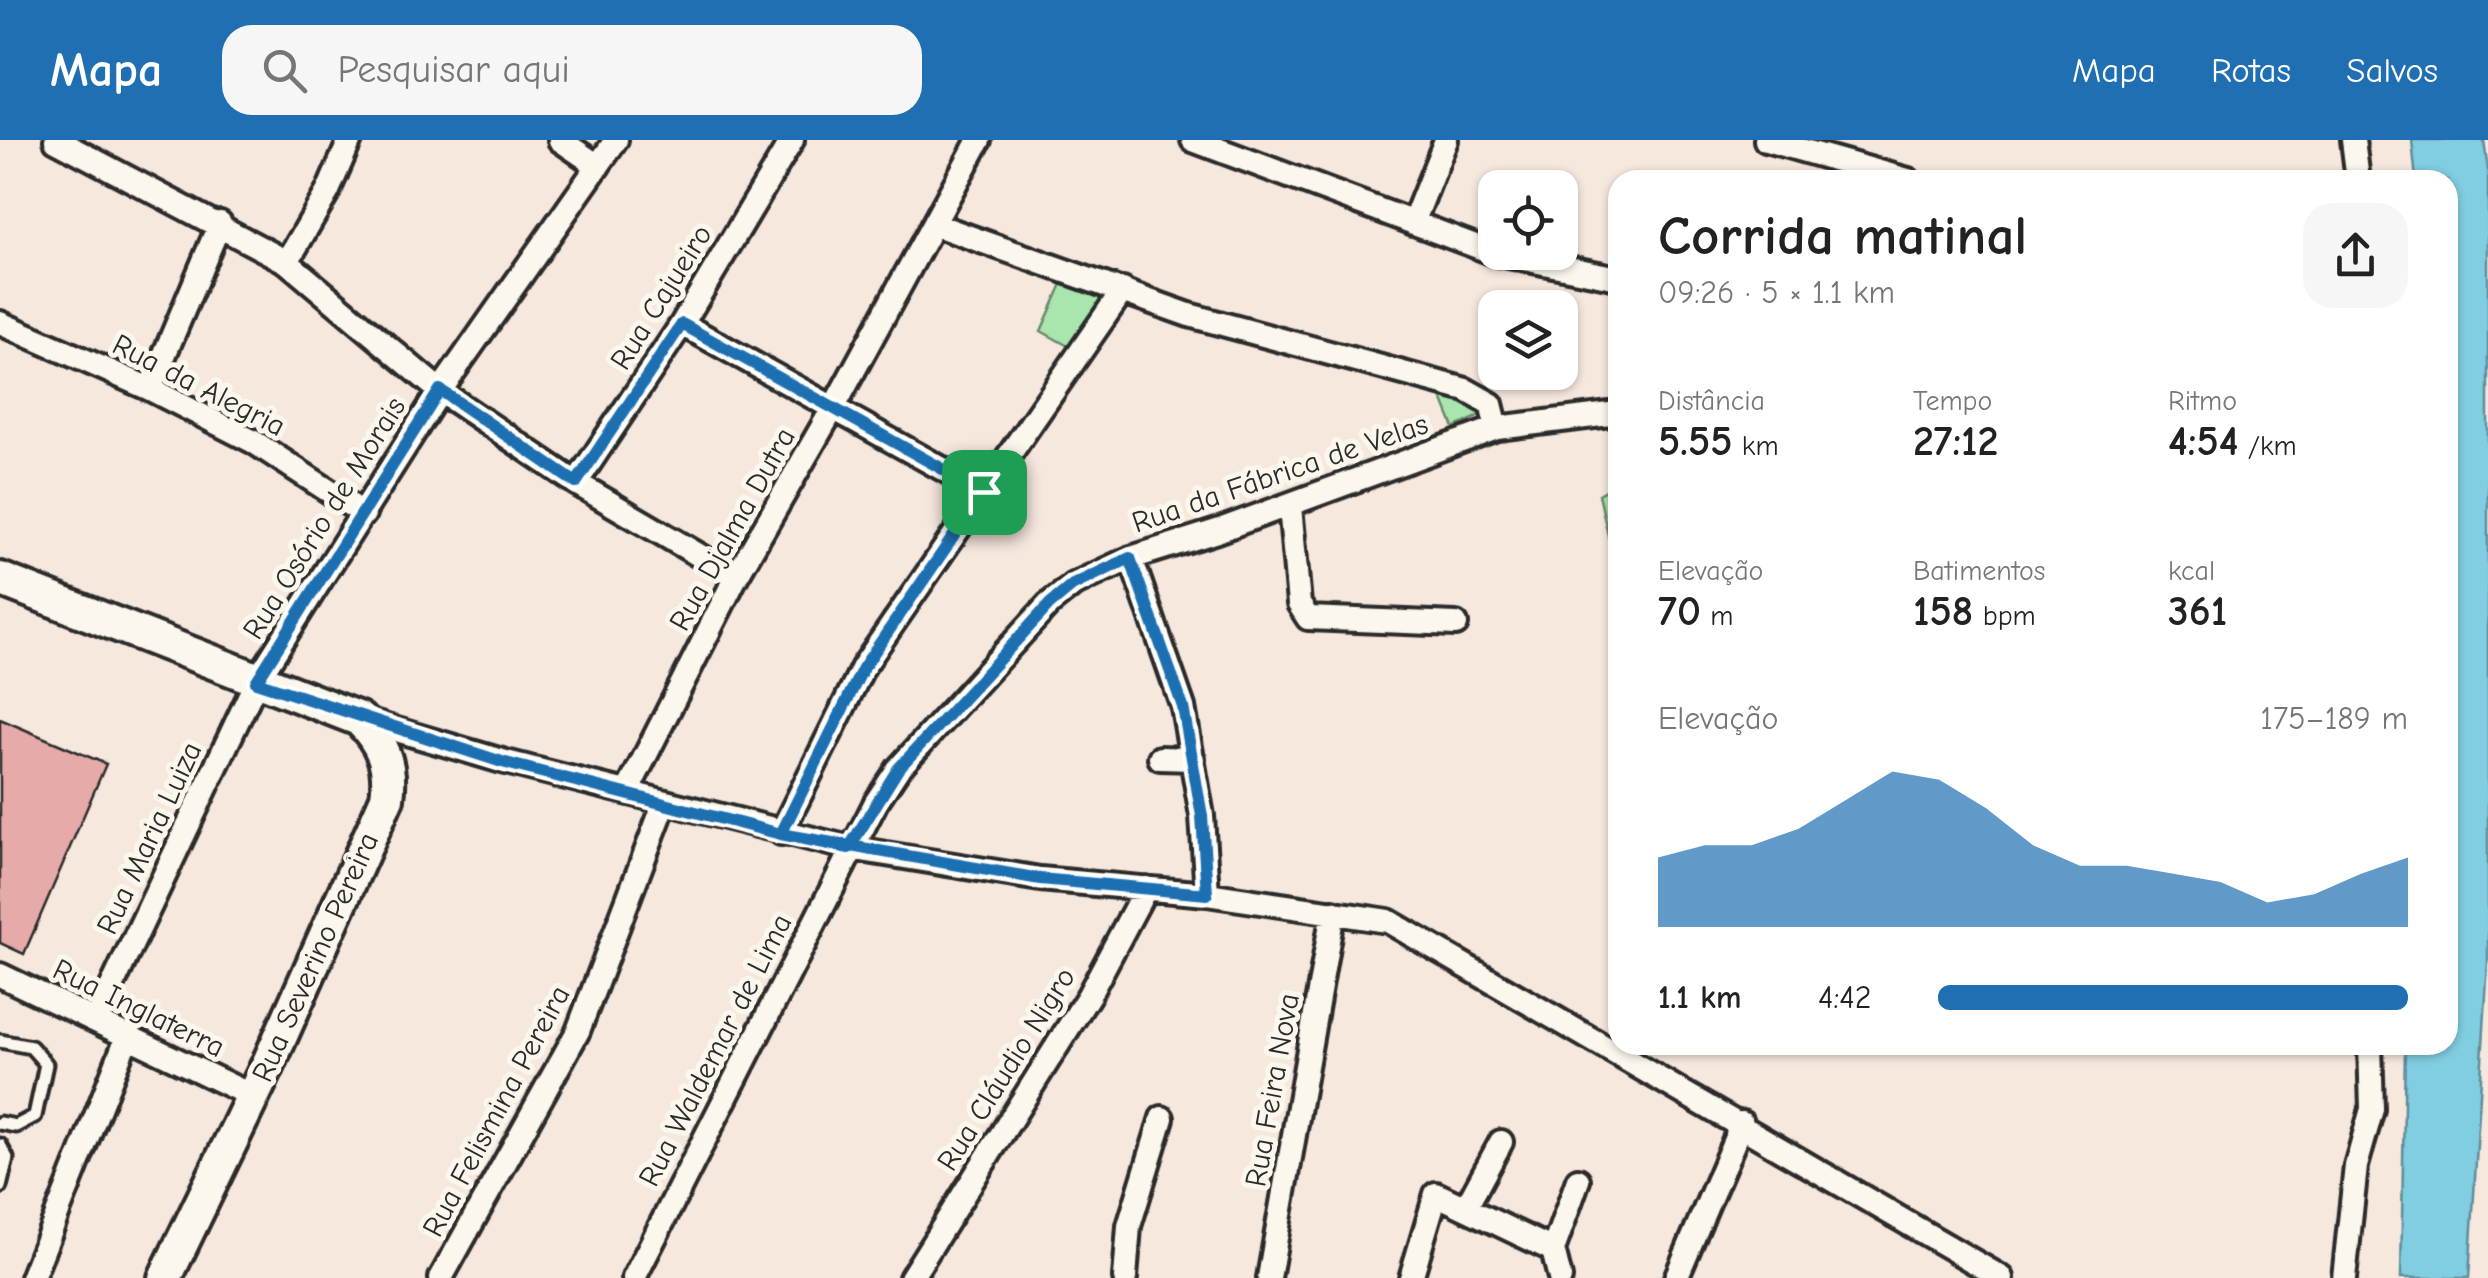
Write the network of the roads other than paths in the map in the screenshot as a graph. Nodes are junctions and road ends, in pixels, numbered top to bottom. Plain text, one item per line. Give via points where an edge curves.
1 (56, 140) edge
2 (350, 140) edge
3 (560, 140) edge
4 (616, 140) edge
5 (792, 140) edge
6 (979, 140) edge
7 (1193, 140) edge
8 (1446, 140) edge
9 (1766, 140) edge
10 (2353, 140) edge
11 (598, 166) junction
12 (1872, 170) edge
13 (2357, 170) edge
14 (1413, 223) junction
15 (220, 224) junction
16 (936, 225) junction
17 (286, 262) junction
18 (1608, 276) edge
19 (1123, 290) junction
20 (0, 323) edge
21 (682, 324) junction
22 (150, 390) junction
23 (440, 390) junction
24 (836, 406) junction
25 (1608, 415) edge
26 (1498, 428) junction
27 (576, 483) junction
28 (984, 492) junction
29 (1290, 506) junction
30 (364, 514) junction
31 (1130, 558) junction
32 (736, 577) junction
33 (0, 579) edge
34 (1456, 624) dead end
35 (256, 682) junction
36 (359, 719) junction
37 (1160, 758) dead end
38 (1193, 759) junction
39 (626, 792) junction
40 (665, 802) junction
41 (781, 834) junction
42 (849, 848) junction
43 (1146, 888) junction
44 (1207, 894) junction
45 (1333, 912) junction
46 (3, 981) edge
47 (96, 1020) junction
48 (128, 1035) junction
49 (0, 1041) edge
50 (1608, 1047) edge
51 (1623, 1055) edge
52 (2370, 1055) edge
53 (252, 1096) junction
54 (1162, 1118) dead end
55 (0, 1123) edge
56 (1742, 1123) junction
57 (1502, 1142) dead end
58 (0, 1145) edge
59 (1578, 1180) dead end
60 (0, 1188) edge
61 (206, 1196) junction
62 (1466, 1207) junction
63 (1553, 1250) junction
64 (32, 1278) edge
65 (165, 1278) edge
66 (184, 1278) edge
67 (441, 1278) edge
68 (634, 1278) edge
69 (911, 1278) edge
70 (1125, 1278) edge
71 (1268, 1278) edge
72 (1411, 1278) edge
73 (1560, 1278) edge
74 (1676, 1278) edge
75 (2002, 1278) edge
76 (2344, 1278) edge

1 - 15 street
2 - 17 street
3 - 11 street
4 - 11 street, Rua Osório de Morais
5 - 21 street, Rua Cajueiro
6 - 16 street, Rua Djalma Dutra
7 - 14 street
8 - 14 street
9 - 12 street
10 - 13 street
11 - 23 street, Rua Osório de Morais
14 - 18 street via 1494,253
15 - 17 street
15 - 22 street
16 - 19 street
16 - 24 street, Rua Djalma Dutra
17 - 23 street
19 - 26 street via 1189,315 1483,396
19 - 28 street
20 - 22 street, Rua da Alegria
21 - 24 street
21 - 27 street, Rua Cajueiro
22 - 30 street, Rua da Alegria via 254,442
23 - 27 street
23 - 30 street, Rua Osório de Morais
24 - 28 street
24 - 32 street, Rua Djalma Dutra
25 - 26 street, Rua da Fábrica de Velas
26 - 29 street, Rua da Fábrica de Velas
27 - 32 street
28 - 41 street via 863,668
29 - 31 street, Rua da Fábrica de Velas
29 - 34 street via 1300,604 1308,618
30 - 35 street, Rua Osório de Morais
31 - 38 street via 1183,707
31 - 42 street, Rua da Fábrica de Velas via 1073,585 1050,604 898,769
32 - 39 street, Rua Djalma Dutra
33 - 35 main road
35 - 36 main road
35 - 47 street, Rua Maria Luiza
36 - 39 street
36 - 53 main road, Rua Severino Pereira via 386,760 387,798
37 - 38 street
38 - 44 street
39 - 40 street
40 - 41 street
40 - 67 street, Rua Felismina Pereira via 578,1030
41 - 42 street
42 - 43 street via 1040,879
42 - 68 street, Rua Waldemar de Lima
43 - 44 street
43 - 69 street, Rua Cláudio Nigro via 1089,994
44 - 45 street
45 - 50 street via 1388,921
45 - 71 street, Rua Feira Nova
46 - 47 street, Rua Inglaterra
47 - 48 street, Rua Inglaterra
48 - 53 street, Rua Inglaterra
48 - 64 street
49 - 55 lane via 31,1047 46,1064 35,1116 16,1126
51 - 56 street
52 - 76 street via 2372,1109 2356,1166
53 - 61 main road, Rua Severino Pereira
54 - 70 street via 1130,1226
56 - 74 street
56 - 75 street
57 - 62 street
58 - 60 lane via 7,1158
59 - 63 street
61 - 65 main road, Rua Severino Pereira
61 - 66 main road, Rua Severino Pereira
62 - 63 street
62 - 72 street via 1439,1194
63 - 73 street

